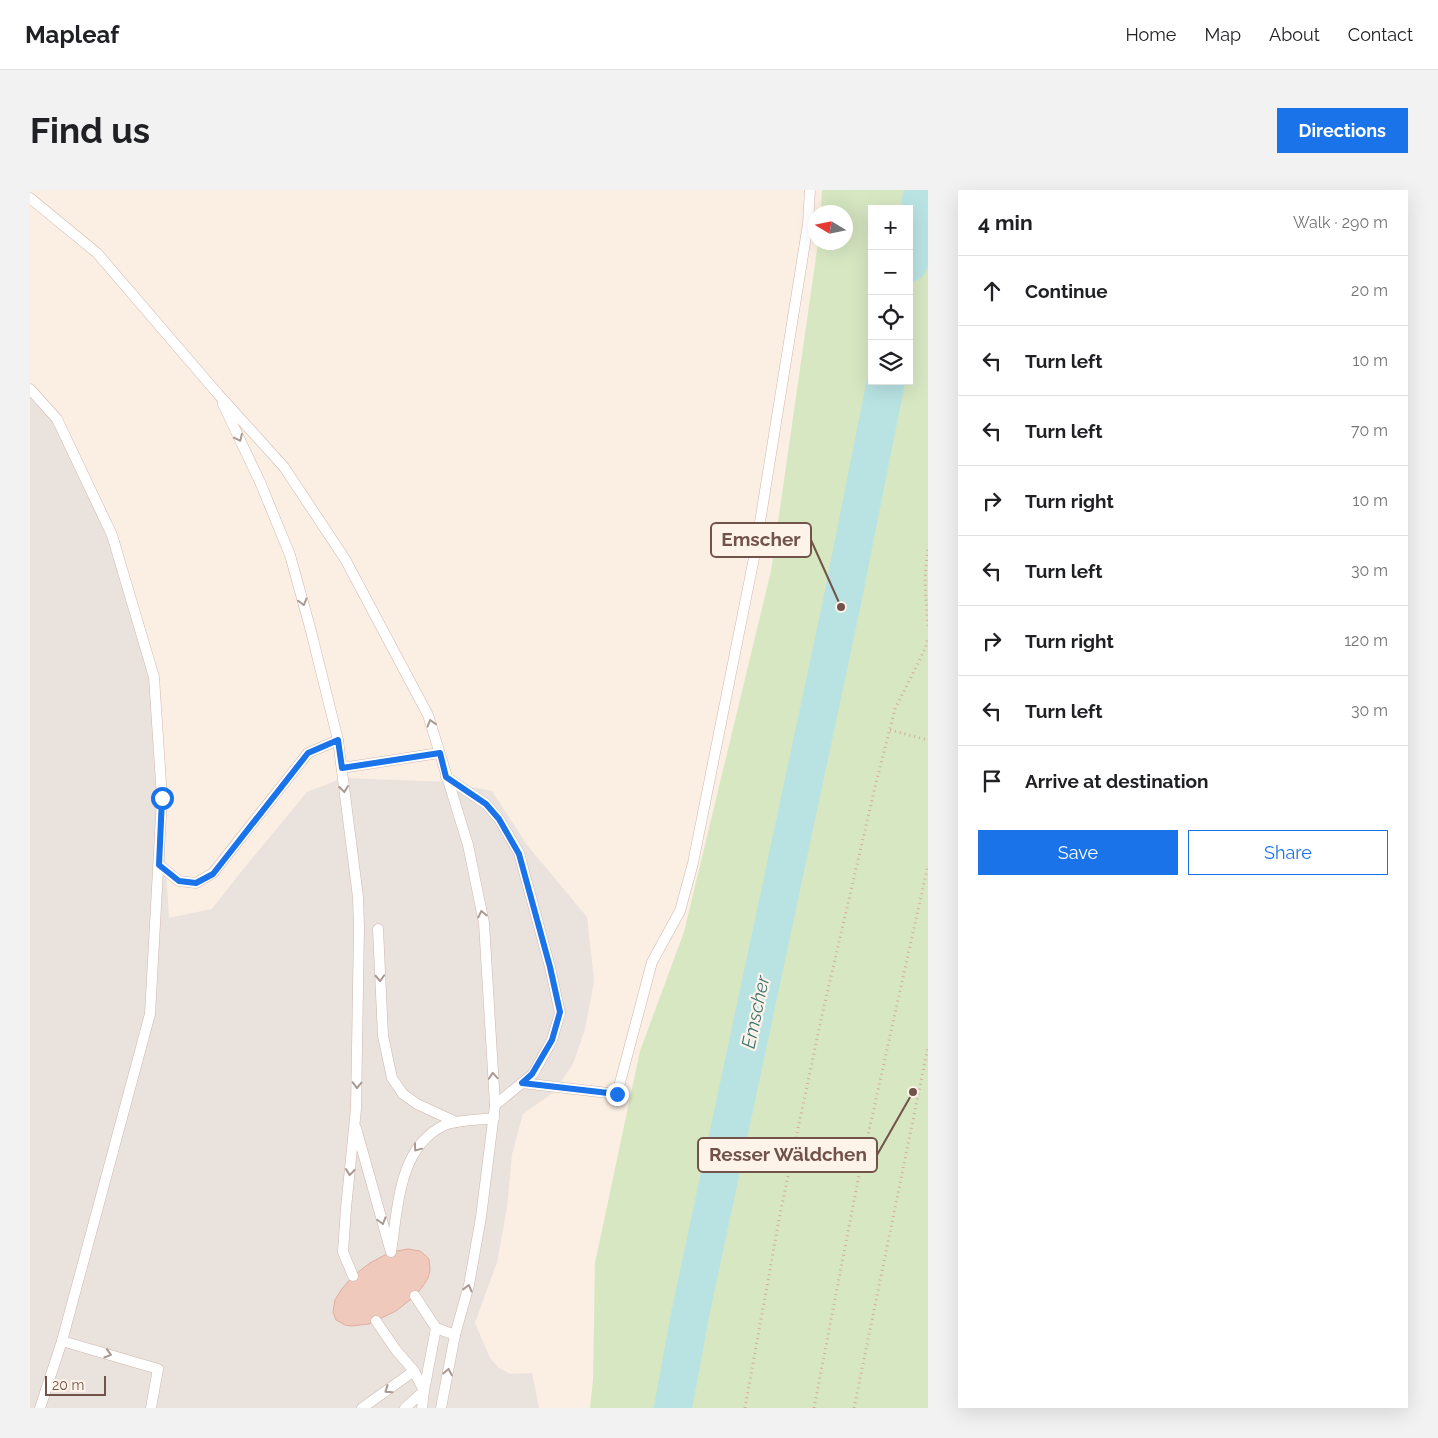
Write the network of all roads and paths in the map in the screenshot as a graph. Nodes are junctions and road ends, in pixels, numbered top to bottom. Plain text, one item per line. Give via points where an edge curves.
1 (810, 190) edge
2 (30, 198) edge
3 (30, 389) edge
4 (218, 394) junction
5 (928, 550) edge
6 (928, 626) edge
7 (928, 637) edge
8 (890, 730) junction
9 (338, 740) junction
10 (928, 740) edge
11 (440, 753) junction
12 (342, 768) junction
13 (446, 777) junction
14 (159, 865) junction
15 (928, 865) edge
16 (378, 929) dead end
17 (928, 1047) edge
18 (522, 1083) junction
19 (495, 1105) junction
20 (494, 1118) junction
21 (456, 1122) junction
22 (355, 1123) junction
23 (353, 1276) dead end
24 (415, 1296) dead end
25 (376, 1321) dead end
26 (436, 1328) junction
27 (455, 1335) junction
28 (62, 1340) junction
29 (414, 1371) junction
30 (424, 1391) junction
31 (40, 1408) edge
32 (151, 1408) edge
33 (362, 1408) edge
34 (405, 1408) edge
35 (422, 1408) edge
36 (441, 1408) edge
37 (745, 1408) edge
38 (814, 1408) edge
39 (854, 1408) edge

1 - 18 lane via 808,224 755,553 693,863 680,911 652,962 617,1094
2 - 4 lane via 97,253
3 - 14 lane via 57,419 112,535 154,677 162,798
4 -> 9 lane via 290,555
11 -> 4 lane via 428,715 345,559 284,467
5 - 6 path via 924,584
7 - 8 path via 895,709
8 - 10 path
8 - 37 path via 822,1015 780,1214
9 - 12 lane
9 - 14 lane via 308,753 213,874 196,883 179,881
11 - 12 lane
11 - 13 lane
12 -> 22 lane via 359,917
13 - 18 lane via 486,804 499,819 519,854 550,967 560,1012 552,1040 532,1074
19 -> 13 lane via 484,923 468,845
14 - 28 lane via 150,1014
15 - 38 path via 858,1180
16 -> 21 lane via 383,1036 392,1078 417,1104
17 - 39 path
18 - 19 lane
19 - 20 lane
20 - 21 lane
27 -> 20 lane via 480,1227
21 - 22 lane via 428,1135 410,1158 403,1180 391,1252
22 -> 23 lane via 343,1252
24 - 26 lane
25 - 29 lane
26 - 27 lane
26 - 30 lane
36 -> 27 lane
28 - 31 lane
28 -> 32 lane via 158,1369
29 - 30 lane
29 -> 33 lane
30 - 34 lane
30 - 35 lane

